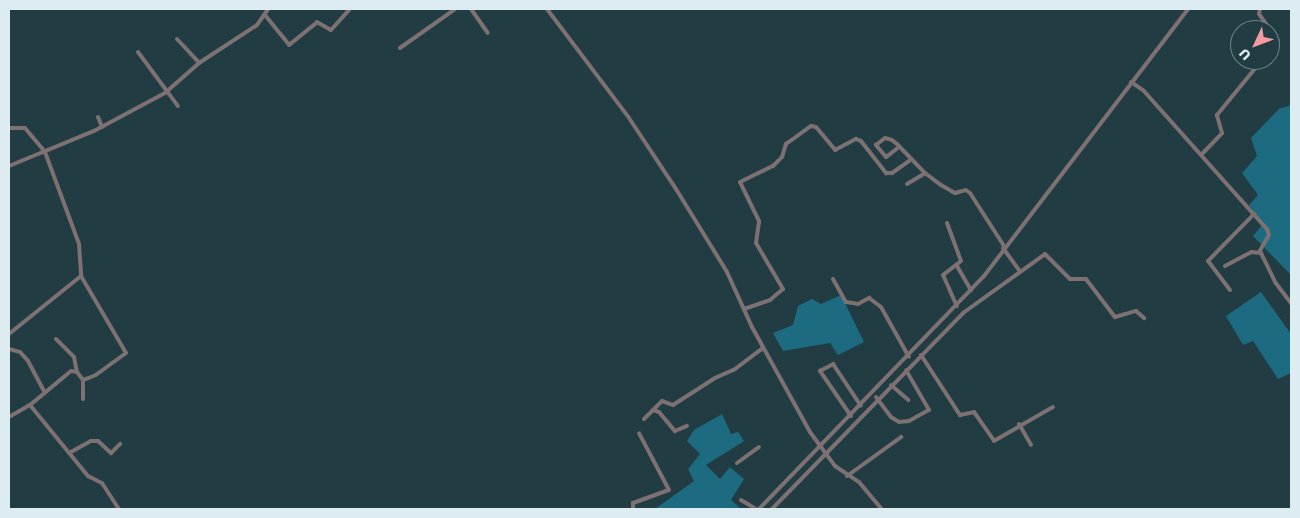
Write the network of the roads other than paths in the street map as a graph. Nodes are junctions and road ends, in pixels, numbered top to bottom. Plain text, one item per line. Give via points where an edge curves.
1 (268, 9) edge
2 (350, 9) edge
3 (455, 9) edge
4 (472, 9) edge
5 (547, 9) edge
6 (1188, 9) edge
7 (265, 15) junction
8 (488, 33) dead end
9 (177, 39) dead end
10 (400, 48) dead end
11 (138, 52) dead end
12 (199, 62) junction
13 (1254, 70) edge
14 (1135, 84) junction
15 (168, 90) junction
16 (178, 106) dead end
17 (98, 117) dead end
18 (102, 127) junction
19 (9, 128) edge
20 (899, 147) junction
21 (45, 152) junction
22 (1202, 154) junction
23 (912, 159) junction
24 (9, 166) edge
25 (925, 173) junction
26 (907, 184) dead end
27 (1254, 214) junction
28 (947, 222) dead end
29 (1004, 247) junction
30 (1259, 252) junction
31 (957, 266) junction
32 (1226, 266) dead end
33 (1020, 271) junction
34 (81, 276) junction
35 (833, 279) dead end
36 (972, 290) junction
37 (1230, 290) dead end
38 (1291, 303) edge
39 (957, 306) junction
40 (744, 309) junction
41 (1144, 318) dead end
42 (9, 334) edge
43 (56, 338) dead end
44 (763, 348) junction
45 (9, 350) edge
46 (921, 355) junction
47 (909, 357) junction
48 (906, 370) junction
49 (78, 372) junction
50 (83, 380) junction
51 (891, 385) junction
52 (44, 392) junction
53 (873, 394) junction
54 (82, 399) dead end
55 (878, 399) junction
56 (908, 400) dead end
57 (30, 405) junction
58 (861, 406) junction
59 (1053, 407) dead end
60 (653, 410) junction
61 (850, 416) junction
62 (9, 417) edge
63 (644, 419) dead end
64 (1019, 424) junction
65 (687, 426) dead end
66 (639, 433) dead end
67 (901, 437) dead end
68 (120, 444) dead end
69 (1031, 445) dead end
70 (759, 447) dead end
71 (824, 449) junction
72 (69, 454) junction
73 (737, 463) dead end
74 (847, 476) junction
75 (741, 500) dead end
76 (120, 509) edge
77 (634, 509) edge
78 (758, 509) edge
79 (772, 509) edge
80 (882, 509) edge

1 - 7 street
2 - 7 street via 331,30 317,22 289,45
3 - 10 street
4 - 8 street
5 - 40 street via 655,156 724,268
6 - 14 street
7 - 12 street via 248,32
9 - 12 street
11 - 15 street
12 - 15 street
13 - 22 street via 1216,115 1223,131
14 - 22 street
14 - 29 street
15 - 16 street
15 - 18 street
17 - 18 street
18 - 21 street
19 - 21 street via 25,128
20 - 20 street via 886,138 876,145 886,156
20 - 23 street
21 - 24 street
21 - 34 street via 79,244
22 - 27 street
23 - 25 street
23 - 40 street via 886,174 861,141 856,139 835,150 816,127 811,126 786,144 782,157 773,166 740,182 759,221 756,243 783,289 770,300
25 - 26 street
25 - 29 street via 955,193 966,190 970,193
27 - 30 street via 1269,233
27 - 37 street via 1208,261
28 - 31 street via 961,260
29 - 33 street
29 - 36 street
30 - 32 street via 1245,254
30 - 38 street via 1267,258 1275,282
31 - 36 street
31 - 39 street via 944,275
33 - 41 street via 1048,254 1070,279 1086,278 1115,316 1136,311
33 - 46 street via 970,308
34 - 42 street
34 - 50 street via 126,353 96,375
35 - 47 street via 846,302 858,304 869,298 880,307
36 - 39 street
39 - 47 street
40 - 44 street
43 - 49 street via 74,357
44 - 60 street via 735,369 674,405 664,401
44 - 71 street via 810,432
45 - 52 street via 20,352 28,361
46 - 48 street
46 - 64 street via 960,415 974,412 994,441
47 - 53 street
48 - 51 street
48 - 55 street via 929,410 909,421 899,422
49 - 50 street
49 - 52 street via 63,375
50 - 54 street
51 - 55 street
51 - 56 street
52 - 57 street
53 - 55 street
53 - 58 street
55 - 71 street
57 - 62 street
57 - 72 street
58 - 61 street
58 - 61 street via 833,364 820,371
59 - 64 street
60 - 63 street
60 - 65 street via 675,431
61 - 71 street
64 - 69 street
66 - 77 street via 669,490 634,503
67 - 74 street
68 - 72 street via 111,453 98,441 91,441
70 - 73 street
71 - 74 street via 835,466
71 - 78 street
71 - 79 street
72 - 76 street via 88,476 102,483
74 - 80 street via 861,485
75 - 78 street

